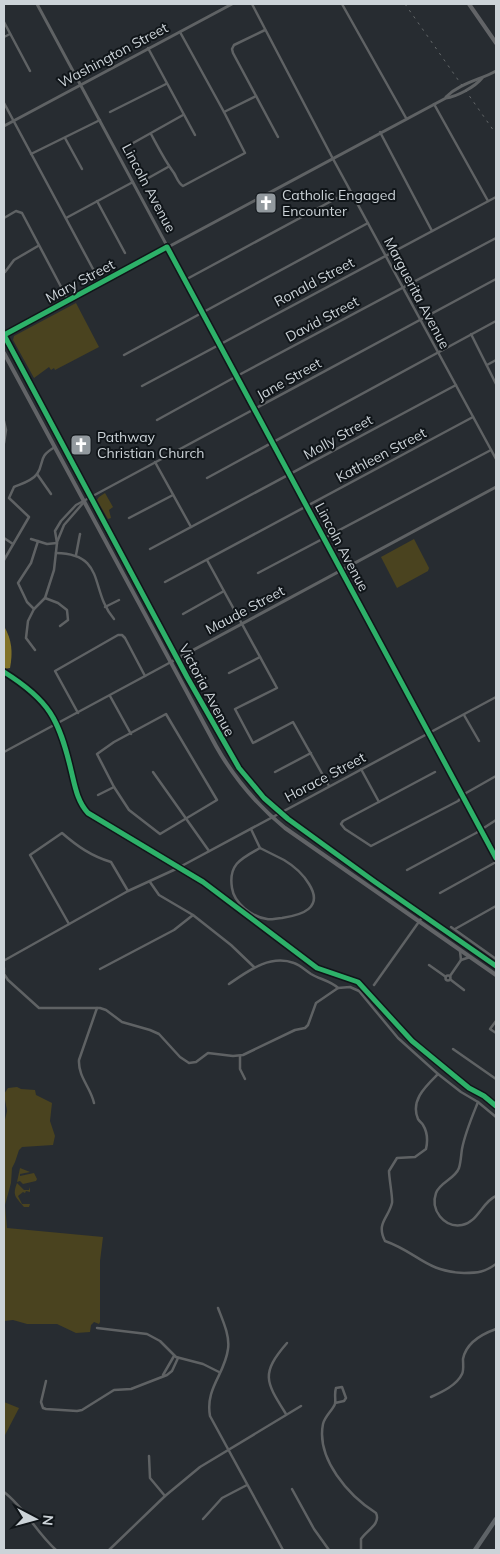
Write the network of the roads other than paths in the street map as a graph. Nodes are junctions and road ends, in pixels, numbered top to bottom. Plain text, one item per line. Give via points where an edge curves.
1 (37, 4) edge
2 (232, 4) edge
3 (252, 4) edge
4 (342, 4) edge
5 (469, 4) edge
6 (4, 22) edge
7 (264, 30) junction
8 (180, 32) junction
9 (10, 34) junction
10 (4, 37) edge
11 (496, 43) edge
12 (148, 48) junction
13 (30, 71) dead end
14 (496, 71) edge
15 (166, 84) junction
16 (81, 85) junction
17 (256, 96) junction
18 (4, 103) edge
19 (434, 104) junction
20 (110, 112) dead end
21 (224, 112) junction
22 (184, 116) junction
23 (406, 118) junction
24 (100, 120) junction
25 (14, 121) junction
26 (4, 126) edge
27 (380, 132) junction
28 (151, 134) junction
29 (195, 135) dead end
30 (278, 136) dead end
31 (65, 138) junction
32 (126, 147) dead end
33 (31, 154) junction
34 (332, 157) junction
35 (168, 167) junction
36 (82, 169) dead end
37 (143, 181) dead end
38 (134, 182) junction
39 (350, 190) junction
40 (496, 197) edge
41 (97, 201) junction
42 (488, 201) junction
43 (4, 218) edge
44 (66, 218) junction
45 (368, 223) junction
46 (432, 231) junction
47 (496, 238) edge
48 (38, 246) junction
49 (167, 247) junction
50 (125, 253) dead end
51 (386, 255) junction
52 (93, 269) dead end
53 (4, 272) edge
54 (496, 278) edge
55 (185, 280) junction
56 (403, 287) junction
57 (68, 300) junction
58 (202, 312) junction
59 (420, 319) junction
60 (496, 321) edge
61 (471, 334) junction
62 (4, 335) edge
63 (220, 344) junction
64 (438, 352) junction
65 (4, 353) edge
66 (124, 355) dead end
67 (496, 360) edge
68 (487, 366) junction
69 (237, 376) junction
70 (496, 384) edge
71 (456, 385) junction
72 (142, 386) dead end
73 (254, 409) junction
74 (473, 417) junction
75 (158, 420) dead end
76 (4, 421) edge
77 (272, 442) junction
78 (4, 443) edge
79 (55, 447) junction
80 (491, 450) junction
81 (496, 459) edge
82 (156, 462) junction
83 (37, 474) junction
84 (290, 475) junction
85 (207, 478) dead end
86 (496, 488) edge
87 (51, 494) dead end
88 (173, 495) junction
89 (91, 497) junction
90 (84, 501) junction
91 (307, 506) junction
92 (129, 518) dead end
93 (191, 527) junction
94 (80, 534) dead end
95 (4, 538) edge
96 (324, 538) junction
97 (31, 539) dead end
98 (38, 541) junction
99 (57, 543) junction
100 (13, 544) junction
101 (150, 549) dead end
102 (56, 553) junction
103 (76, 555) junction
104 (4, 560) edge
105 (207, 560) junction
106 (342, 571) junction
107 (258, 573) dead end
108 (165, 582) dead end
109 (224, 592) junction
110 (45, 598) junction
111 (119, 600) dead end
112 (105, 607) junction
113 (34, 609) junction
114 (182, 614) dead end
115 (114, 619) dead end
116 (242, 624) junction
117 (60, 626) dead end
118 (35, 650) dead end
119 (260, 657) junction
120 (178, 658) junction
121 (171, 662) junction
122 (229, 673) dead end
123 (145, 676) junction
124 (110, 695) junction
125 (496, 697) edge
126 (78, 713) junction
127 (464, 715) junction
128 (429, 733) junction
129 (131, 734) junction
130 (479, 742) dead end
131 (4, 752) edge
132 (311, 753) junction
133 (361, 769) junction
134 (153, 772) dead end
135 (275, 772) dead end
136 (434, 772) dead end
137 (496, 776) edge
138 (329, 786) junction
139 (114, 787) junction
140 (98, 795) dead end
141 (462, 796) junction
142 (379, 802) junction
143 (280, 813) junction
144 (272, 817) junction
145 (185, 820) junction
146 (496, 820) edge
147 (251, 829) junction
148 (480, 829) junction
149 (260, 848) junction
150 (209, 851) junction
151 (496, 858) edge
152 (496, 862) edge
153 (407, 870) dead end
154 (150, 882) junction
155 (128, 891) junction
156 (440, 893) dead end
157 (496, 906) edge
158 (193, 915) junction
159 (423, 916) junction
160 (420, 921) junction
161 (69, 924) junction
162 (452, 927) dead end
163 (455, 929) junction
164 (460, 950) junction
165 (470, 957) junction
166 (496, 959) edge
167 (461, 960) junction
168 (4, 962) edge
169 (429, 965) dead end
170 (496, 966) edge
171 (254, 967) junction
172 (4, 968) edge
173 (100, 969) dead end
174 (496, 975) edge
175 (449, 978) junction
176 (230, 984) dead end
177 (374, 985) dead end
178 (338, 988) junction
179 (464, 990) dead end
180 (97, 1008) junction
181 (496, 1021) edge
182 (496, 1033) edge
183 (453, 1048) dead end
184 (240, 1056) junction
185 (438, 1074) junction
186 (245, 1079) dead end
187 (496, 1079) edge
188 (478, 1102) junction
189 (94, 1103) dead end
190 (496, 1117) edge
191 (496, 1196) edge
192 (496, 1264) edge
193 (218, 1308) dead end
194 (97, 1328) dead end
195 (496, 1329) edge
196 (287, 1343) dead end
197 (174, 1356) junction
198 (178, 1358) junction
199 (219, 1372) junction
200 (162, 1375) junction
201 (46, 1381) dead end
202 (431, 1397) dead end
203 (335, 1403) junction
204 (301, 1406) dead end
205 (286, 1414) junction
206 (228, 1451) junction
207 (149, 1456) dead end
208 (247, 1485) junction
209 (292, 1489) dead end
210 (4, 1492) edge
211 (165, 1496) junction
212 (202, 1518) dead end
213 (496, 1519) edge
214 (56, 1550) edge
215 (109, 1550) edge
216 (283, 1550) edge
217 (329, 1550) edge
218 (361, 1550) edge
219 (475, 1550) edge

1 - 16 street, Lincoln Avenue
2 - 8 street, Washington Street
3 - 7 street, Marguerita Avenue
4 - 23 street
5 - 11 main road
6 - 9 street
7 - 17 street via 232,49
7 - 34 street, Marguerita Avenue
8 - 12 street, Washington Street
8 - 21 street
9 - 10 street
9 - 13 street
12 - 15 street
12 - 16 street, Washington Street
14 - 19 street, Mary Street via 476,78
15 - 20 street
15 - 22 street
16 - 24 street, Lincoln Avenue
16 - 25 street, Washington Street
17 - 21 street
17 - 30 street
18 - 25 street
19 - 23 street, Mary Street
19 - 42 street
21 - 35 street via 245,153 183,186
22 - 28 street
22 - 29 street
23 - 27 street, Mary Street
24 - 31 street
24 - 38 street, Lincoln Avenue
25 - 26 street, Washington Street
25 - 33 street
27 - 34 street, Mary Street
27 - 46 street
28 - 32 street
28 - 35 street
31 - 33 street
31 - 36 street
33 - 44 street
34 - 39 street, Marguerita Avenue
34 - 49 street, Mary Street
35 - 37 street
38 - 41 street
38 - 49 street, Lincoln Avenue
39 - 45 street, Marguerita Avenue
39 - 55 street
40 - 42 street, Ronald Street
41 - 44 street
41 - 50 street
42 - 46 street, Ronald Street
43 - 48 street via 20,211
44 - 52 street
45 - 51 street, Marguerita Avenue
45 - 58 street
46 - 51 street, Ronald Street
47 - 56 street, David Street
48 - 53 street via 14,260
48 - 57 street
49 - 55 street, Lincoln Avenue
49 - 57 street, Mary Street
51 - 56 street, Marguerita Avenue
51 - 63 street, Ronald Street
54 - 59 street, Jane Street
55 - 58 street, Lincoln Avenue
56 - 59 street, Marguerita Avenue
56 - 69 street, David Street
57 - 62 street, Mary Street
58 - 63 street, Lincoln Avenue
58 - 66 street
59 - 64 street, Marguerita Avenue
59 - 73 street, Jane Street
60 - 61 street
61 - 64 street
61 - 68 street
62 - 89 main road, Victoria Avenue
63 - 69 street, Lincoln Avenue
63 - 72 street, Ronald Street
64 - 71 street, Marguerita Avenue
64 - 77 street
65 - 79 main road, Victoria Avenue
67 - 68 street
68 - 70 street
69 - 73 street, Lincoln Avenue
69 - 75 street, David Street
71 - 74 street, Marguerita Avenue
71 - 84 street, Molly Street
73 - 77 street, Lincoln Avenue
73 - 82 street, Jane Street
74 - 80 street, Marguerita Avenue
74 - 91 street, Kathleen Street
76 - 78 street
77 - 84 street, Lincoln Avenue
77 - 85 street
79 - 83 street via 46,453
79 - 90 main road, Victoria Avenue
80 - 81 street, Marguerita Avenue
80 - 96 street
82 - 88 street
82 - 89 street, Jane Street
83 - 87 street
83 - 100 street via 14,487 9,498 29,517
84 - 91 street, Lincoln Avenue
84 - 93 street, Molly Street
86 - 106 street, Maude Street
88 - 92 street
88 - 93 street
89 - 90 street, Jane Street
89 - 120 main road, Victoria Avenue
90 - 99 street, Jane Street via 61,521 55,531
90 - 121 main road, Victoria Avenue
91 - 96 street, Lincoln Avenue
91 - 105 street, Kathleen Street
93 - 101 street, Molly Street
94 - 103 street
95 - 100 street
96 - 106 street, Lincoln Avenue
96 - 107 street
97 - 98 street
98 - 99 street
98 - 113 street via 28,569 18,582
99 - 102 street, Jane Street
100 - 104 street
102 - 103 street
102 - 110 street, Jane Street
103 - 112 street via 94,571
105 - 108 street, Kathleen Street
105 - 109 street
106 - 116 street, Maude Street
106 - 128 street, Lincoln Avenue
109 - 114 street
109 - 116 street
110 - 113 street
110 - 117 street via 67,610 68,620
111 - 112 street
112 - 115 street
113 - 118 street via 28,621 26,638
116 - 119 street
116 - 120 street, Maude Street
119 - 122 street
119 - 132 street via 277,688 236,709 253,743 293,722
120 - 121 street, Maude Street
120 - 143 main road, Victoria Avenue via 239,768
121 - 123 street, Maude Street
121 - 144 main road, Victoria Avenue via 226,764
123 - 124 street, Maude Street
123 - 126 street via 122,635 118,635 55,671
124 - 126 street, Maude Street
124 - 129 street
125 - 127 street, Horace Street
126 - 131 street, Maude Street
127 - 128 street, Horace Street
127 - 130 street
128 - 133 street, Horace Street
128 - 141 street, Lincoln Avenue
129 - 139 street via 97,754
129 - 145 street via 166,714 218,800
132 - 135 street
132 - 138 street
133 - 138 street, Horace Street
133 - 142 street
134 - 145 street
136 - 142 street
137 - 141 street
138 - 143 street, Horace Street
139 - 140 street
139 - 145 street via 129,810 160,834
141 - 142 street via 371,846 341,824
141 - 148 street, Lincoln Avenue
143 - 144 street, Horace Street
143 - 159 main road, Victoria Avenue
144 - 147 street, Horace Street
144 - 160 main road, Victoria Avenue via 316,851
145 - 150 street
146 - 148 street
147 - 149 street
147 - 150 street, Horace Street
148 - 151 street, Lincoln Avenue
148 - 153 street
149 - 149 street via 234,866 232,893 238,903 268,920 306,912 314,900 314,892 304,875 286,861
150 - 154 street, Horace Street
152 - 156 street
154 - 155 street, Horace Street
154 - 158 street via 159,895
155 - 161 street, Horace Street
155 - 161 street via 111,862 78,848 62,833 30,855
157 - 163 street
158 - 171 street via 231,944
158 - 173 street via 174,930
159 - 160 street
159 - 170 main road, Victoria Avenue
160 - 164 main road, Victoria Avenue
160 - 177 street
161 - 168 street, Horace Street
162 - 163 street
163 - 166 street
164 - 165 main road, Victoria Avenue
164 - 167 street
165 - 167 street
165 - 174 main road, Victoria Avenue
167 - 175 street
169 - 175 street
171 - 176 street
171 - 178 street via 270,961 294,963
172 - 180 street via 8,980 39,1008
175 - 179 street
178 - 184 street via 316,1004 305,1028
178 - 185 street via 350,987 359,991 398,1038
180 - 184 street via 106,1010 122,1022 159,1034 189,1063 208,1053
180 - 189 street via 79,1060
181 - 182 street via 490,1029
183 - 187 street
184 - 186 street via 240,1069
185 - 188 street
185 - 192 street via 419,1094 416,1108 418,1120 428,1138 426,1149 415,1156 397,1158 389,1171 392,1202 381,1233 386,1241 438,1270 481,1273
188 - 190 street
188 - 191 street via 465,1136 458,1171 436,1193 436,1212 446,1222 461,1225 471,1222
193 - 199 street via 228,1340 225,1360
194 - 197 street via 147,1334 160,1341
195 - 202 street via 468,1346 463,1372 450,1387
196 - 205 street via 274,1360 268,1377 272,1392
197 - 198 street
197 - 200 street
198 - 199 street
198 - 200 street via 172,1372
199 - 206 street via 208,1402 212,1422
200 - 201 street via 136,1387 114,1390 82,1410 72,1411 43,1408 40,1402
203 - 203 street via 336,1388 342,1387 346,1398 344,1402
203 - 218 street via 323,1428 324,1446 330,1462 356,1500 378,1516 377,1523 361,1539
204 - 205 street
205 - 206 street
206 - 208 street
206 - 211 street via 200,1467
207 - 211 street via 150,1478
208 - 212 street via 222,1498
208 - 216 street
209 - 217 street
210 - 214 street via 17,1502
211 - 215 street
213 - 219 main road

